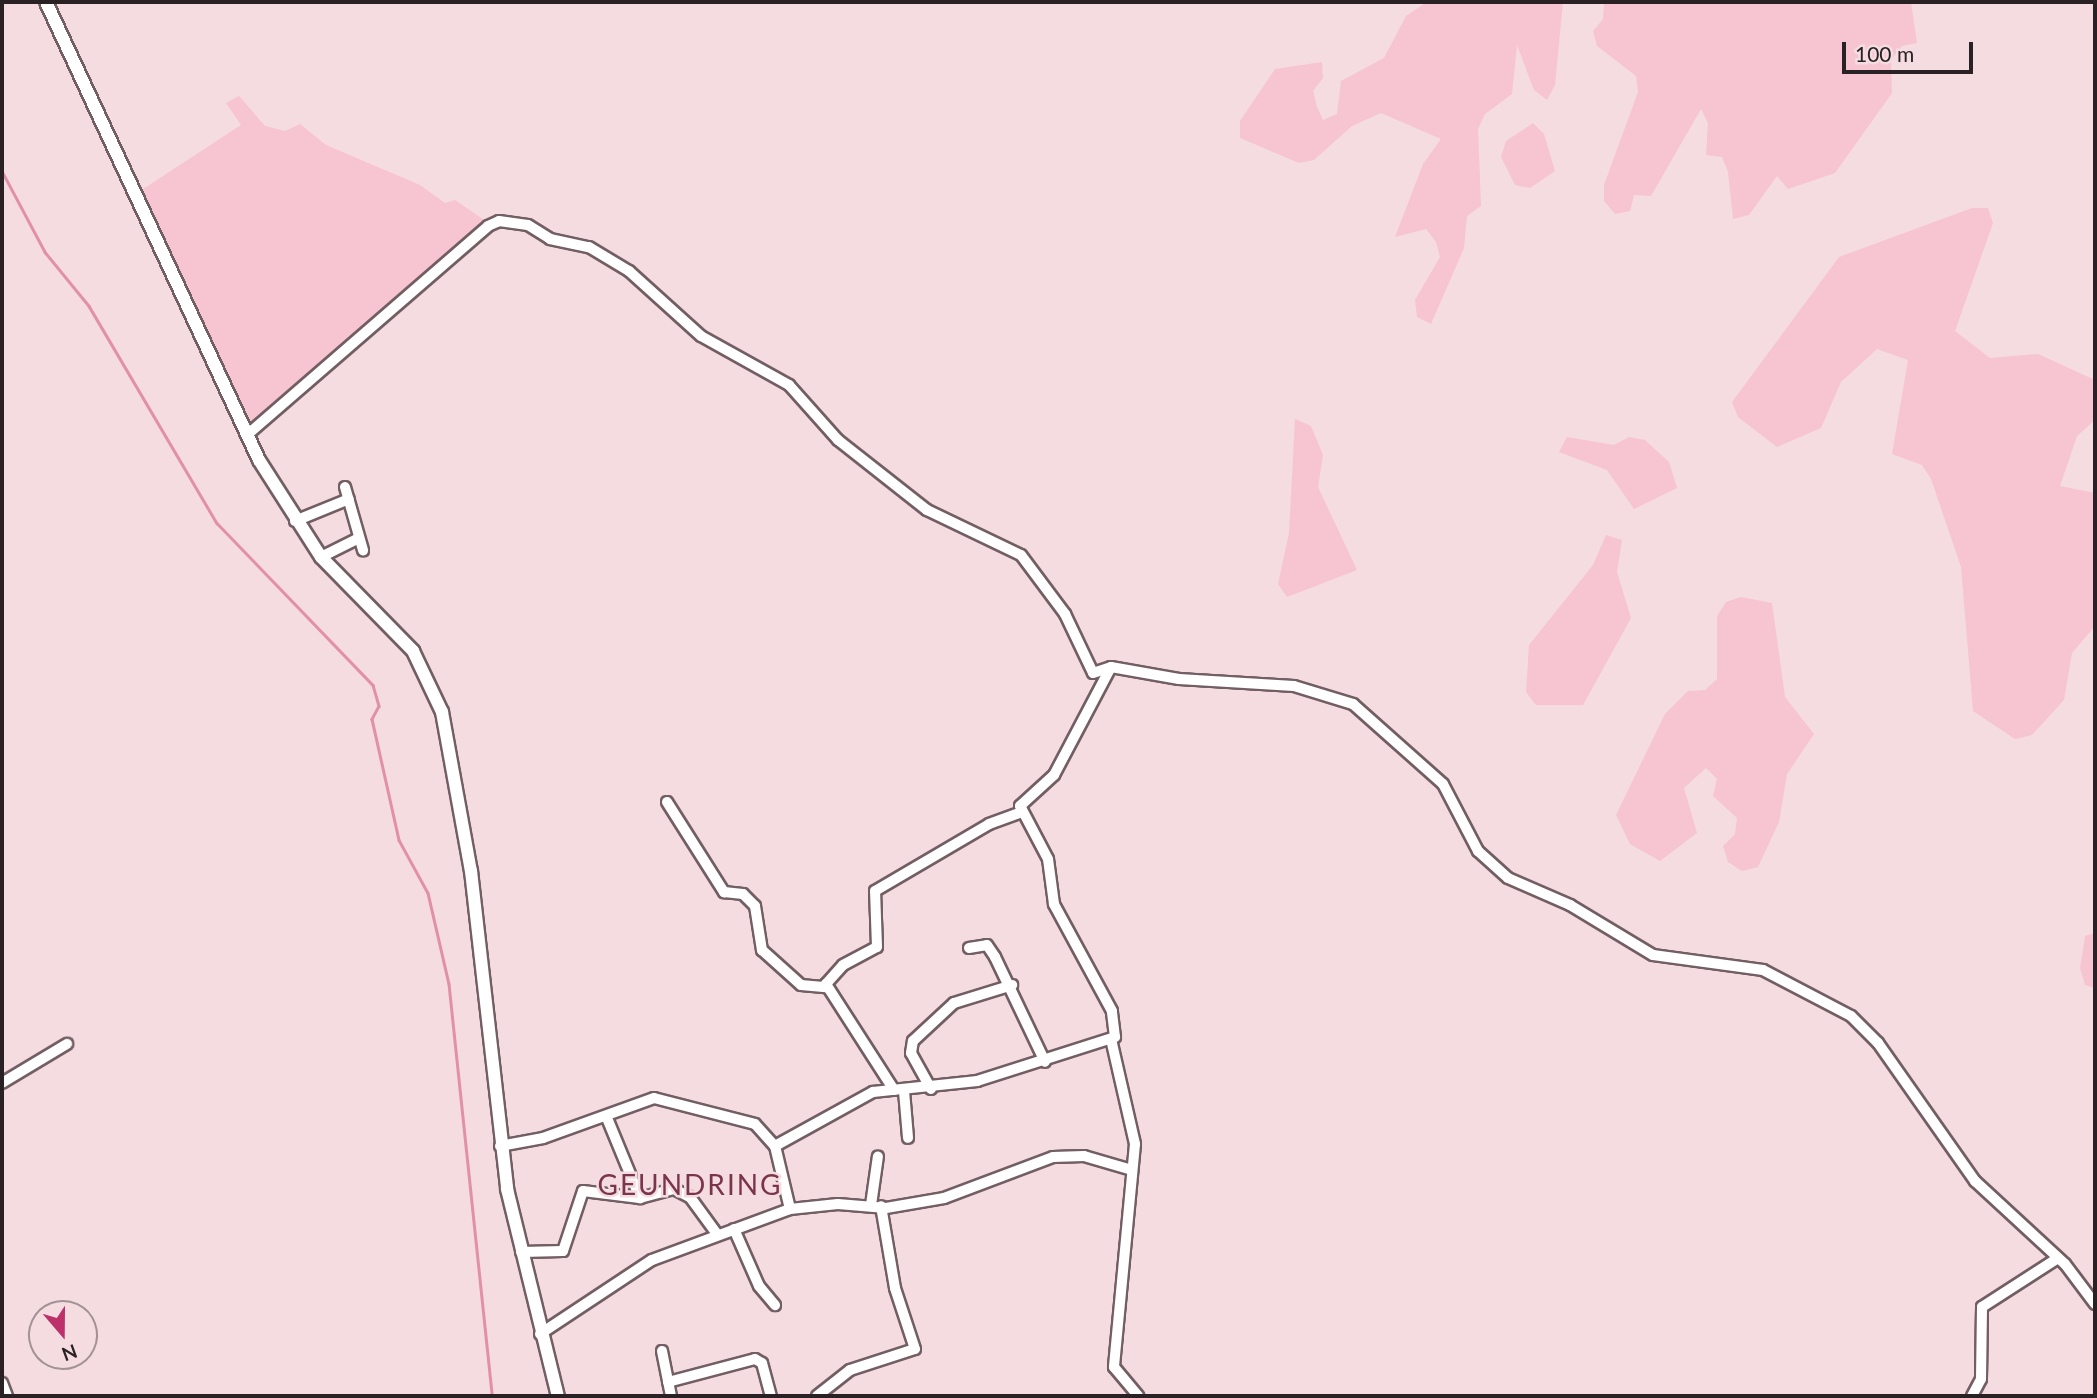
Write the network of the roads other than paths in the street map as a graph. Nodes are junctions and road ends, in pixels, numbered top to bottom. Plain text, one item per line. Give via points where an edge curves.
1 (46, 2) edge
2 (247, 435) junction
3 (345, 487) dead end
4 (349, 499) junction
5 (295, 521) junction
6 (359, 538) junction
7 (363, 550) dead end
8 (321, 557) junction
9 (1111, 667) junction
10 (667, 802) dead end
11 (1022, 812) junction
12 (969, 948) dead end
13 (1012, 985) junction
14 (826, 987) junction
15 (1111, 1039) junction
16 (67, 1044) dead end
17 (1045, 1062) junction
18 (2, 1083) edge
19 (931, 1089) junction
20 (899, 1090) junction
21 (607, 1118) junction
22 (908, 1138) dead end
23 (500, 1146) junction
24 (775, 1146) junction
25 (878, 1156) dead end
26 (1132, 1170) junction
27 (640, 1198) junction
28 (876, 1206) junction
29 (790, 1209) junction
30 (734, 1229) junction
31 (717, 1234) junction
32 (521, 1252) junction
33 (2058, 1258) junction
34 (2095, 1304) edge
35 (775, 1305) dead end
36 (540, 1334) junction
37 (662, 1351) dead end
38 (668, 1382) junction
39 (2, 1383) edge
40 (7, 1396) edge
41 (558, 1396) edge
42 (671, 1396) edge
43 (771, 1396) edge
44 (817, 1396) edge
45 (1138, 1396) edge
46 (1972, 1396) edge

1 - 2 street
2 - 5 street
2 - 9 street via 488,226 499,221 528,225 629,271 701,337 789,386 838,440 927,510 1021,555 1066,614 1084,663 1093,673
3 - 4 street
4 - 5 street
4 - 6 street
5 - 8 street
6 - 7 street
6 - 8 street
8 - 23 street via 390,621 423,668 442,712 471,871
9 - 11 street via 1054,775 1023,803
9 - 33 street via 1179,680 1294,685 1353,704 1444,784 1478,851 1508,878 1570,905 1653,955 1763,970 1851,1016 1902,1076 1975,1181
10 - 14 street via 724,892 743,894 755,906 762,950 801,985
11 - 14 street via 989,824 875,891 877,947 844,965
11 - 15 street via 1048,859 1057,911 1112,1011 1119,1030
12 - 13 street via 987,946
13 - 17 street
13 - 19 street via 954,1003 913,1041 911,1053
14 - 20 street
15 - 17 street
15 - 26 street via 1131,1117
16 - 18 street
17 - 19 street
19 - 20 street
20 - 22 street
20 - 24 street via 858,1098
21 - 23 street
21 - 24 street via 654,1098 677,1099 738,1124 755,1124
21 - 27 street
23 - 32 street
24 - 29 street
25 - 28 street
26 - 28 street via 1084,1156 1053,1157 944,1198
26 - 45 street via 1114,1367
27 - 31 street via 674,1189 690,1197
27 - 32 street via 583,1191 563,1251
28 - 29 street
28 - 44 street via 915,1349 850,1370
29 - 30 street
30 - 31 street
30 - 35 street via 759,1286
31 - 36 street via 652,1260
32 - 36 street
33 - 34 street
33 - 46 street via 1982,1307 1981,1379
36 - 41 street
37 - 38 street
38 - 42 street
38 - 43 street via 755,1359 762,1363
39 - 40 street

